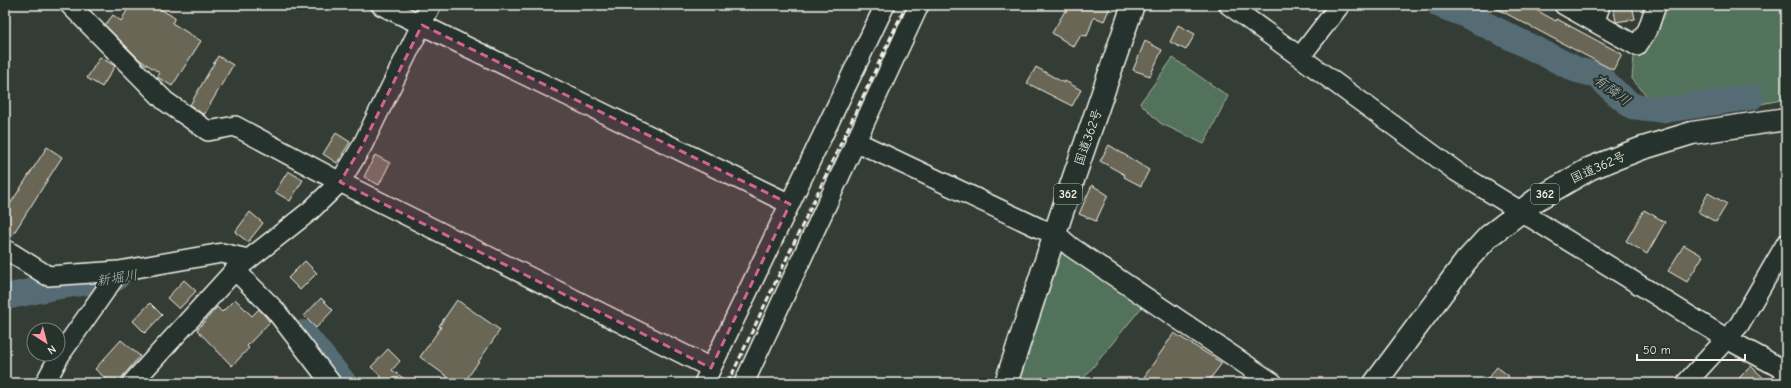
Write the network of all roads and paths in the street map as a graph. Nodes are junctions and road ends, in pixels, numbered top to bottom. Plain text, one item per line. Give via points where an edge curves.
1 (70, 5) edge
2 (381, 5) edge
3 (431, 5) edge
4 (886, 5) edge
5 (919, 5) edge
6 (1133, 5) edge
7 (1229, 5) edge
8 (1340, 5) edge
9 (1564, 5) edge
10 (1656, 5) edge
11 (1596, 14) edge
12 (422, 25) junction
13 (1300, 57) junction
14 (1786, 119) edge
15 (855, 141) junction
16 (340, 182) junction
17 (790, 204) junction
18 (1521, 211) junction
19 (1056, 234) junction
20 (1786, 244) edge
21 (5, 249) edge
22 (241, 265) junction
23 (118, 271) junction
24 (1727, 339) junction
25 (1786, 371) edge
26 (708, 375) edge
27 (46, 383) edge
28 (132, 383) edge
29 (331, 383) edge
30 (744, 383) edge
31 (1006, 383) edge
32 (1273, 383) edge
33 (1376, 383) edge
34 (1686, 383) edge

1 - 16 street via 165,101 208,131 235,126
2 - 12 street
3 - 12 street
4 - 17 street
5 - 15 street
6 - 19 highway, 国道362号 / 362
7 - 13 street
8 - 13 street
9 - 11 street
10 - 11 street via 1648,28 1637,46
12 - 16 street via 362,146
12 - 17 street
13 - 18 street via 1457,172
14 - 18 highway, 国道362号 / 362 via 1692,133 1640,149 1591,168
15 - 19 street
15 - 30 street
16 - 22 street via 310,211
16 - 26 street
17 - 26 street
18 - 24 street
18 - 33 highway, 国道362号 / 362 via 1489,236 1466,261
19 - 31 highway, 国道362号 / 362
19 - 32 street via 1071,247
20 - 24 street via 1739,324
21 - 23 street via 48,276
22 - 23 street via 222,253
22 - 28 street
22 - 29 street
23 - 27 street via 60,355
24 - 25 street
24 - 34 street

